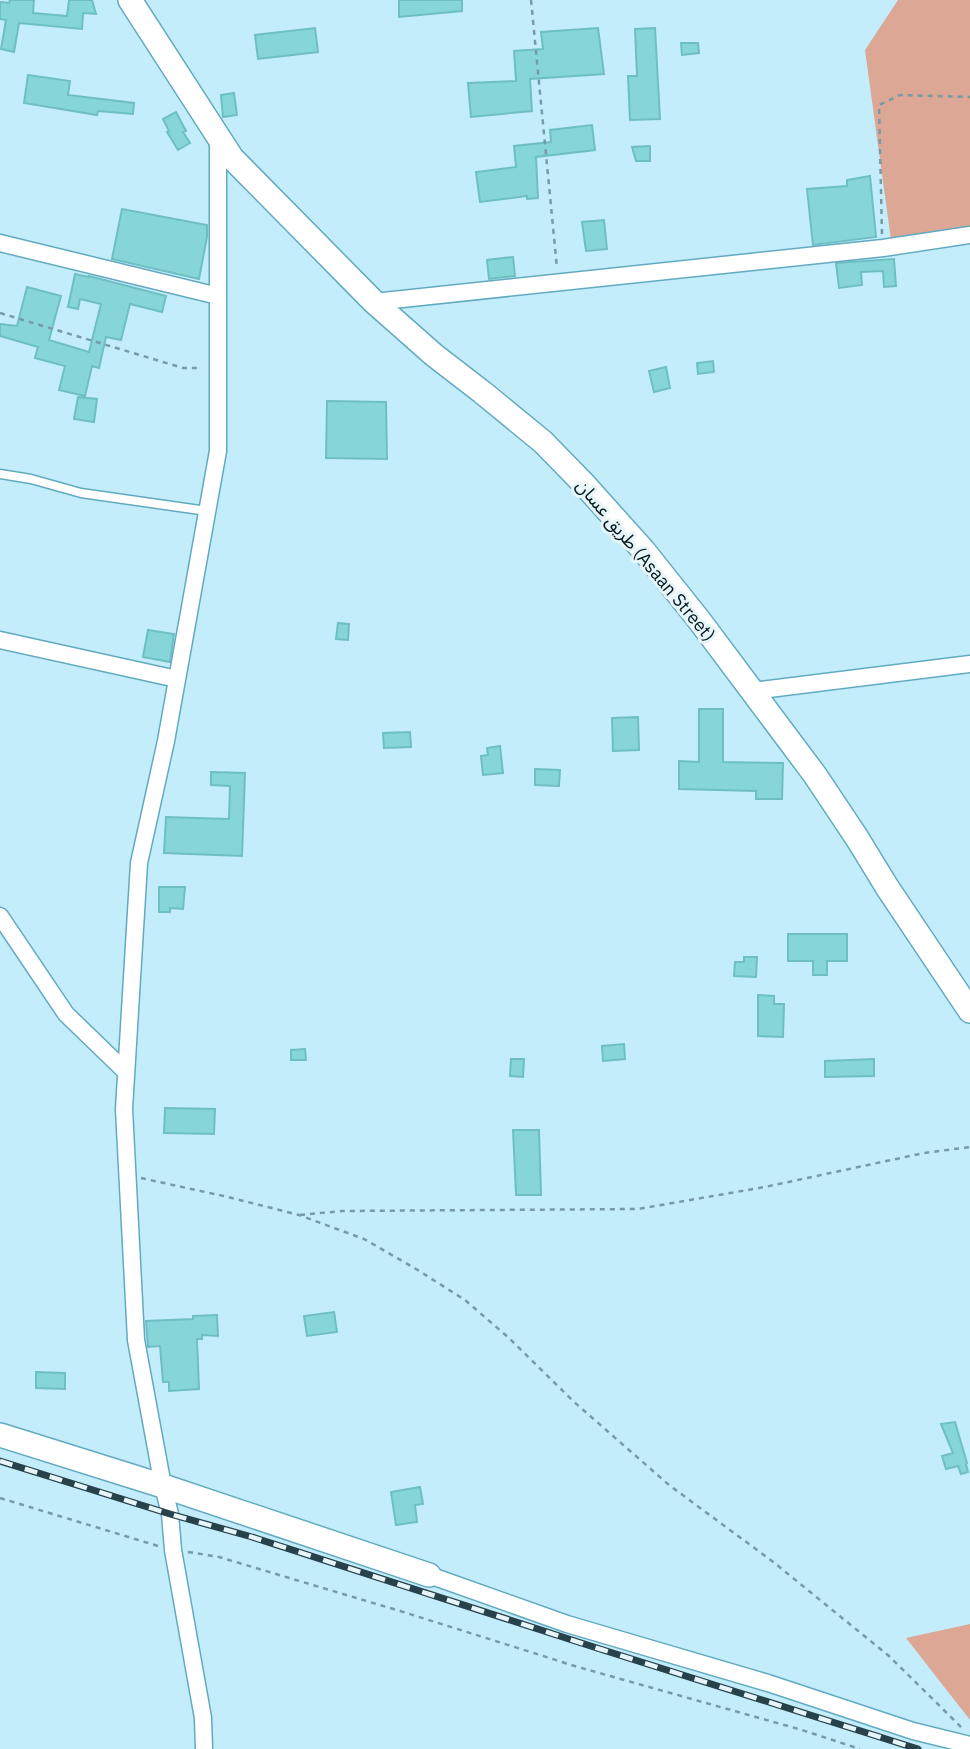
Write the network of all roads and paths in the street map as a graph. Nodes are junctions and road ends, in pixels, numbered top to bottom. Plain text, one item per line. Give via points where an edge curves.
1 (130, 0) edge
2 (531, 0) edge
3 (970, 97) edge
4 (218, 136) junction
5 (970, 235) edge
6 (0, 243) edge
7 (883, 248) junction
8 (559, 281) junction
9 (218, 296) junction
10 (374, 302) junction
11 (0, 313) edge
12 (218, 368) junction
13 (0, 474) edge
14 (207, 511) junction
15 (0, 640) edge
16 (970, 664) edge
17 (177, 679) junction
18 (752, 691) junction
19 (0, 916) edge
20 (970, 1011) edge
21 (127, 1072) junction
22 (970, 1147) edge
23 (128, 1175) junction
24 (299, 1215) junction
25 (0, 1435) edge
26 (163, 1486) junction
27 (0, 1498) edge
28 (173, 1550) junction
29 (429, 1575) joint
30 (961, 1728) dead end
31 (970, 1745) edge
32 (204, 1749) edge
33 (860, 1749) edge

1 - 4 street, طريق عسان (Asaan Street)
2 - 8 path
3 - 7 path via 900,95 879,105
4 - 9 street
4 - 10 street, طريق عسان (Asaan Street) via 232,158
5 - 7 street
6 - 9 street
7 - 8 street
8 - 10 street
9 - 12 street
10 - 18 street, طريق عسان (Asaan Street) via 542,442 583,483 644,551
11 - 12 path via 183,368
12 - 14 street via 218,451
13 - 14 lane via 81,493
14 - 17 street
15 - 17 street
16 - 18 street
17 - 21 street via 139,863
18 - 20 street, طريق عسان (Asaan Street) via 815,775
19 - 21 street via 66,1014
21 - 23 street
22 - 24 path via 638,1209
23 - 24 path
23 - 26 street via 136,1339
24 - 30 path via 364,1239 465,1300 669,1485 889,1656
25 - 26 street
26 - 28 street
26 - 29 street
27 - 28 path
28 - 32 street via 203,1718
28 - 33 path via 219,1557
29 - 31 street via 567,1624

